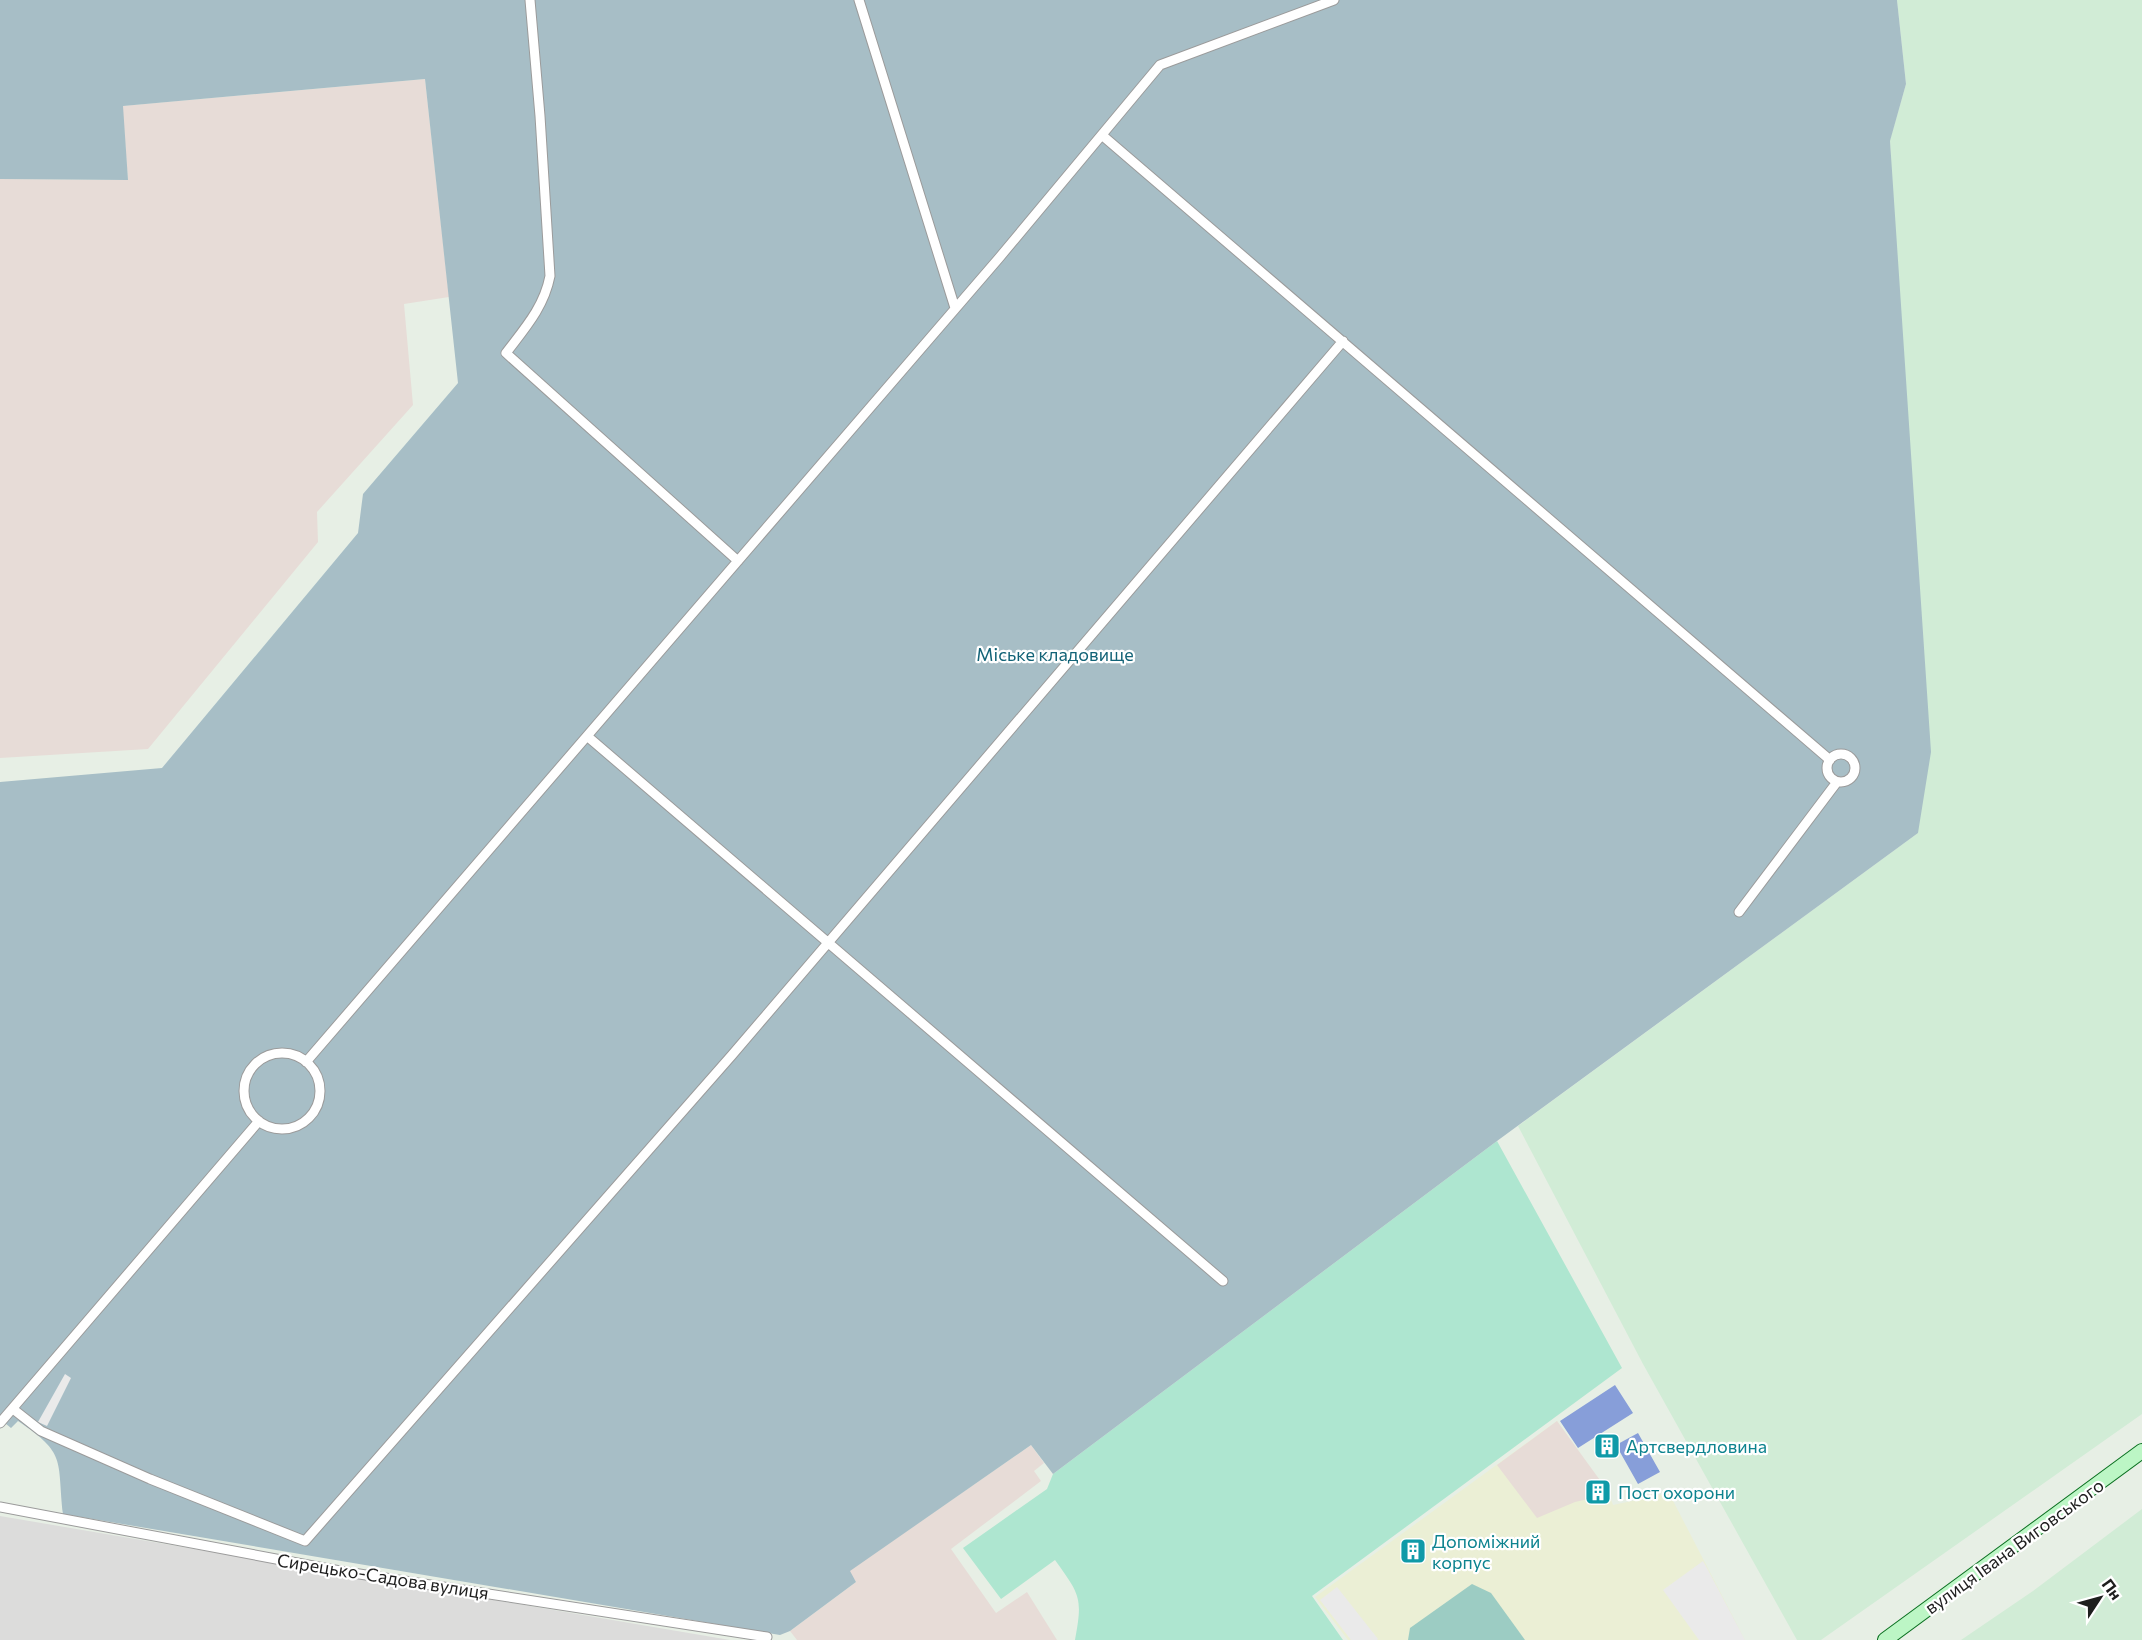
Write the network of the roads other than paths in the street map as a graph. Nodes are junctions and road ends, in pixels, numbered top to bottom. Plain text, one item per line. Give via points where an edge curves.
1 (530, 0) edge
2 (860, 0) edge
3 (1334, 0) edge
4 (1103, 135) junction
5 (955, 308) junction
6 (1343, 341) junction
7 (738, 561) junction
8 (587, 736) junction
9 (1830, 760) junction
10 (1837, 782) junction
11 (1739, 912) dead end
12 (829, 941) junction
13 (306, 1062) junction
14 (259, 1121) junction
15 (1223, 1281) dead end
16 (13, 1409) junction
17 (0, 1423) edge
18 (2142, 1451) edge
19 (0, 1508) edge
20 (767, 1636) dead end
21 (1885, 1640) edge

1 - 7 street via 550,276 537,311 506,353
2 - 5 street
3 - 4 street via 1160,65
4 - 5 street
4 - 6 street
5 - 7 street
6 - 9 street
6 - 12 street
7 - 8 street
8 - 12 street
8 - 13 street
9 - 10 street via 1827,772
9 - 10 street via 1842,754 1853,762 1850,779
10 - 11 street
12 - 15 street
12 - 16 street via 304,1541 41,1431
13 - 14 street via 319,1083 319,1096 309,1117 290,1128 279,1129
13 - 14 street via 295,1055 270,1055 250,1070 244,1092 251,1113
14 - 16 street
16 - 17 street
18 - 21 main road, вулиця Івана Виговського
19 - 20 street, Сирецько-Садова вулиця via 340,1571

